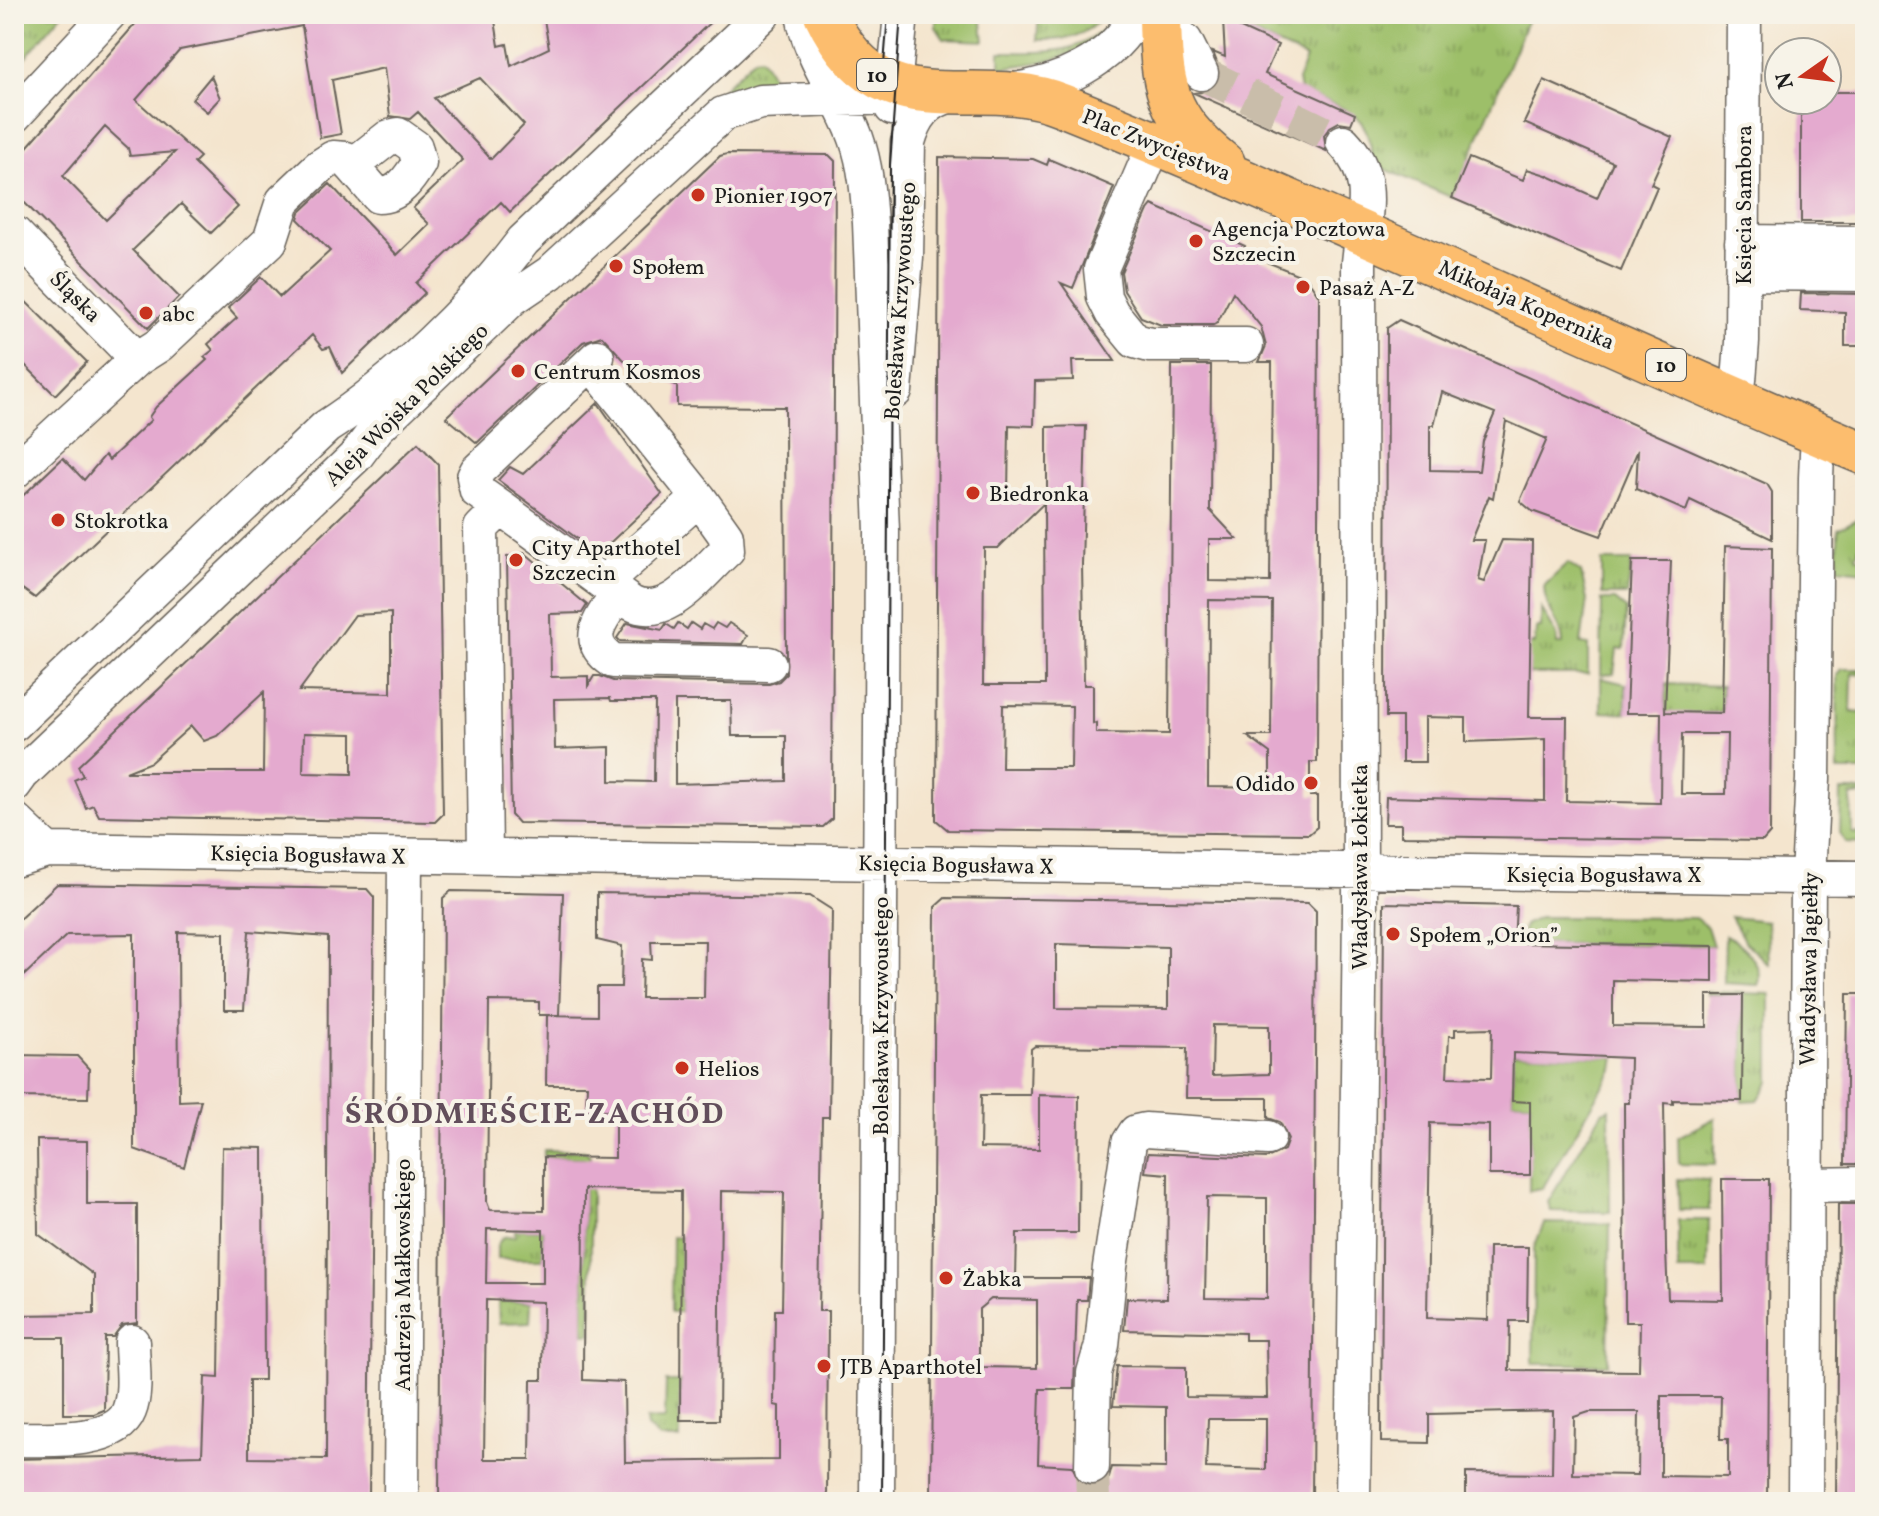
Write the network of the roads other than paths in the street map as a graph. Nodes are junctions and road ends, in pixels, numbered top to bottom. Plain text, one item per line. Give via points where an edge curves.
1 (109, 14) edge
2 (763, 14) edge
3 (803, 14) edge
4 (825, 14) edge
5 (888, 14) edge
6 (901, 14) edge
7 (1744, 14) edge
8 (1152, 15) edge
9 (1201, 73) tunnel mouth
10 (888, 89) junction
11 (974, 94) junction
12 (837, 98) junction
13 (14, 116) edge
14 (1343, 142) tunnel mouth
15 (1154, 145) junction
16 (352, 166) dead end
17 (1255, 184) junction
18 (1363, 232) junction
19 (14, 233) edge
20 (1865, 243) edge
21 (1742, 257) junction
22 (1865, 274) edge
23 (1246, 345) dead end
24 (137, 359) junction
25 (1733, 395) junction
26 (878, 413) junction
27 (1823, 437) junction
28 (1865, 454) edge
29 (888, 468) junction
30 (14, 472) edge
31 (699, 498) junction
32 (501, 508) junction
33 (882, 531) junction
34 (611, 588) junction
35 (769, 664) dead end
36 (14, 724) edge
37 (14, 785) edge
38 (14, 824) edge
39 (47, 850) junction
40 (405, 856) junction
41 (485, 856) junction
42 (14, 860) edge
43 (880, 863) junction
44 (1360, 871) junction
45 (1808, 876) junction
46 (1865, 878) edge
47 (1268, 1138) dead end
48 (1865, 1184) edge
49 (1806, 1185) junction
50 (132, 1342) dead end
51 (14, 1439) edge
52 (1092, 1467) tunnel mouth
53 (401, 1502) edge
54 (877, 1502) edge
55 (1353, 1502) edge
56 (1805, 1502) edge

1 - 13 street
2 - 36 street, Aleja Wojska Polskiego via 523,241 495,278 371,396 326,427
3 - 12 street
4 - 10 main road, Plac Zwycięstwa / 10 via 849,50
5 - 10 street
6 - 10 street
7 - 21 street, Księcia Sambora
8 - 9 street via 1185,41
8 - 11 street, Plac Zwycięstwa via 1087,66 1044,84
8 - 17 main road, Plac Zwycięstwa / 10 via 1174,110 1201,145
10 - 11 main road, Plac Zwycięstwa / 10
10 - 12 street, Plac Zwycięstwa
10 - 26 street
10 - 29 street
11 - 15 main road, Plac Zwycięstwa / 10 via 1047,100
11 - 29 street, Bolesława Krzywoustego via 928,106 908,142 906,257
12 - 26 street, Bolesława Krzywoustego via 856,137 868,188
12 - 37 street, Aleja Wojska Polskiego via 753,102 705,126 403,403 356,456
14 - 18 street via 1359,162 1367,188
15 - 17 main road, Plac Zwycięstwa / 10
15 - 23 street via 1105,254 1101,282 1108,305 1135,341
16 - 24 street via 346,159 333,158 301,184 283,201 270,241 159,345
17 - 18 main road, Mikołaja Kopernika / 10
18 - 25 main road, Mikołaja Kopernika / 10
18 - 44 street, Władysława Łokietka
19 - 24 street, Śląska
20 - 21 street
21 - 22 street
21 - 25 street, Księcia Sambora via 1741,355
24 - 30 street
25 - 27 main road, Mikołaja Kopernika / 10
26 - 33 street, Bolesława Krzywoustego
27 - 28 main road, Mikołaja Kopernika / 10
27 - 45 street, Władysława Jagiełły via 1816,478
29 - 33 street, Bolesława Krzywoustego
31 - 32 street via 594,360 477,471 477,491
31 - 34 street
31 - 34 street via 726,536 727,550 666,606 639,607
32 - 34 street
32 - 41 street via 481,528
33 - 43 street, Bolesława Krzywoustego
34 - 35 street via 594,633 599,648 613,661
38 - 39 street
39 - 40 street, Księcia Bogusława X
39 - 42 street, Księcia Bogusława X
40 - 41 street, Księcia Bogusława X
40 - 53 street, Andrzeja Małkowskiego
41 - 43 street, Księcia Bogusława X
43 - 44 street, Księcia Bogusława X
43 - 54 street, Bolesława Krzywoustego
44 - 45 street, Księcia Bogusława X
44 - 55 street, Władysława Łokietka
45 - 46 street, Księcia Bogusława X
45 - 49 street, Władysława Jagiełły
47 - 52 street via 1145,1130 1136,1132 1129,1143 1094,1373
48 - 49 street
49 - 56 street, Władysława Jagiełły
50 - 51 street via 132,1401 118,1424 99,1434

